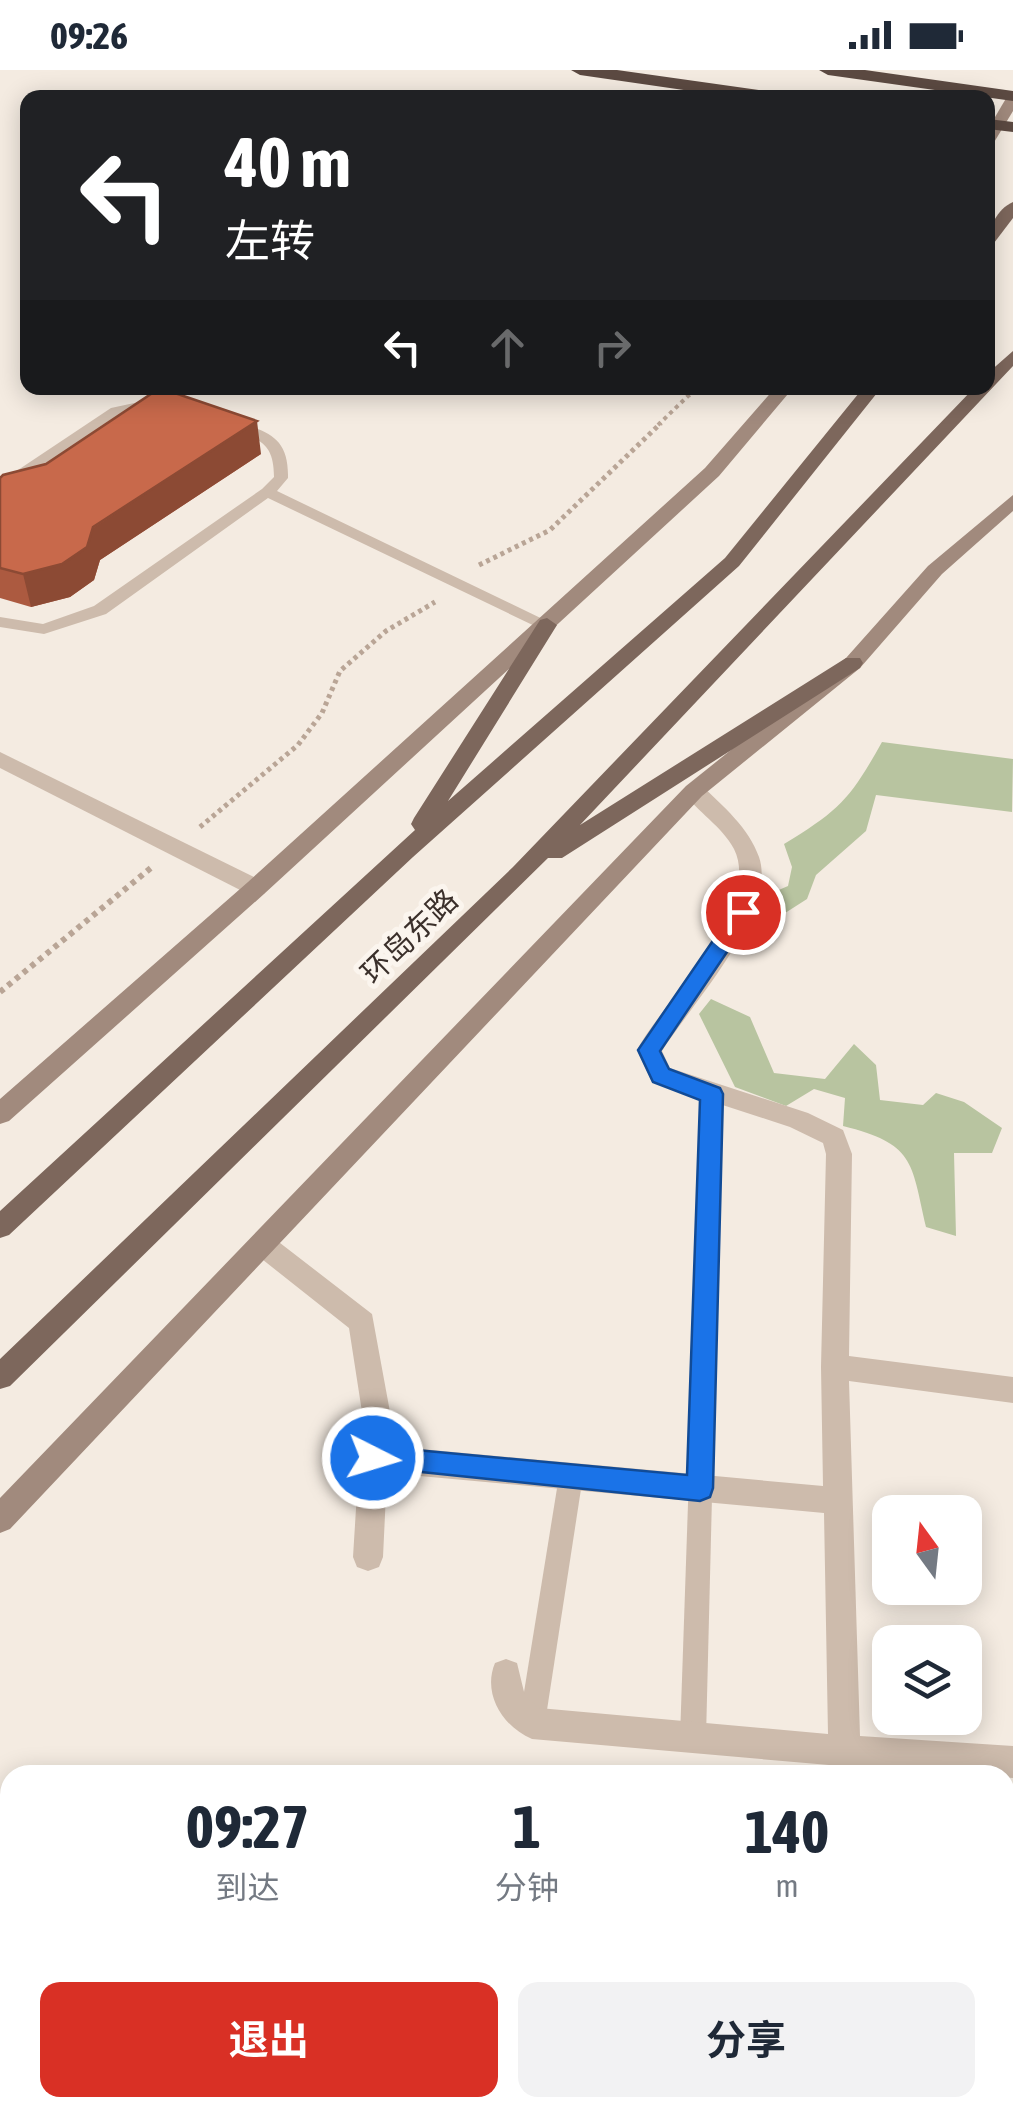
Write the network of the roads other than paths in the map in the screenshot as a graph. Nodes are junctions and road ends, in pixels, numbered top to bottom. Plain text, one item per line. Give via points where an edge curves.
1 (580, 70) edge
2 (828, 70) edge
3 (723, 90) edge
4 (965, 90) edge
5 (1013, 97) edge
6 (996, 129) edge
7 (1013, 207) edge
8 (995, 231) edge
9 (1013, 356) edge
10 (995, 375) edge
11 (778, 395) edge
12 (867, 395) edge
13 (975, 395) edge
14 (168, 404) edge
15 (218, 420) edge
16 (0, 489) edge
17 (267, 492) junction
18 (1013, 501) edge
19 (0, 622) edge
20 (547, 625) junction
21 (853, 663) junction
22 (0, 759) edge
23 (694, 791) junction
24 (405, 851) junction
25 (521, 873) junction
26 (256, 888) junction
27 (712, 1094) junction
28 (0, 1114) edge
29 (0, 1227) edge
30 (262, 1244) junction
31 (835, 1367) junction
32 (0, 1377) edge
33 (1013, 1390) edge
34 (373, 1458) junction
35 (570, 1476) junction
36 (700, 1488) junction
37 (839, 1501) junction
38 (0, 1519) edge
39 (368, 1557) dead end
40 (506, 1674) dead end
41 (532, 1723) junction
42 (693, 1738) junction
43 (1013, 1762) edge
44 (845, 1763) edge

1 - 3 highway
2 - 4 highway
5 - 6 street
7 - 8 main road
9 - 10 main road, 环岛东路
11 - 20 street via 712,472
12 - 24 main road via 732,562
13 - 25 main road, 环岛东路
14 - 16 lane via 116,410
15 - 17 lane via 272,440 283,456 281,478
17 - 19 lane via 100,610 44,629
17 - 20 lane
18 - 21 street via 935,570
20 - 24 main road
20 - 26 street
21 - 23 street
21 - 25 main road
22 - 26 street
23 - 27 street via 735,832 752,868 743,912 649,1050 661,1075
23 - 30 street
24 - 29 main road
25 - 32 main road, 环岛东路
26 - 28 street
27 - 31 street via 834,1137
27 - 36 lane
30 - 34 street via 362,1322 376,1412
30 - 38 street
31 - 33 street
31 - 37 street
34 - 35 street
34 - 39 street
35 - 36 street
35 - 41 lane
36 - 37 street
36 - 42 lane
37 - 44 street
40 - 41 street via 511,1704
41 - 42 street
42 - 44 street
43 - 44 street

